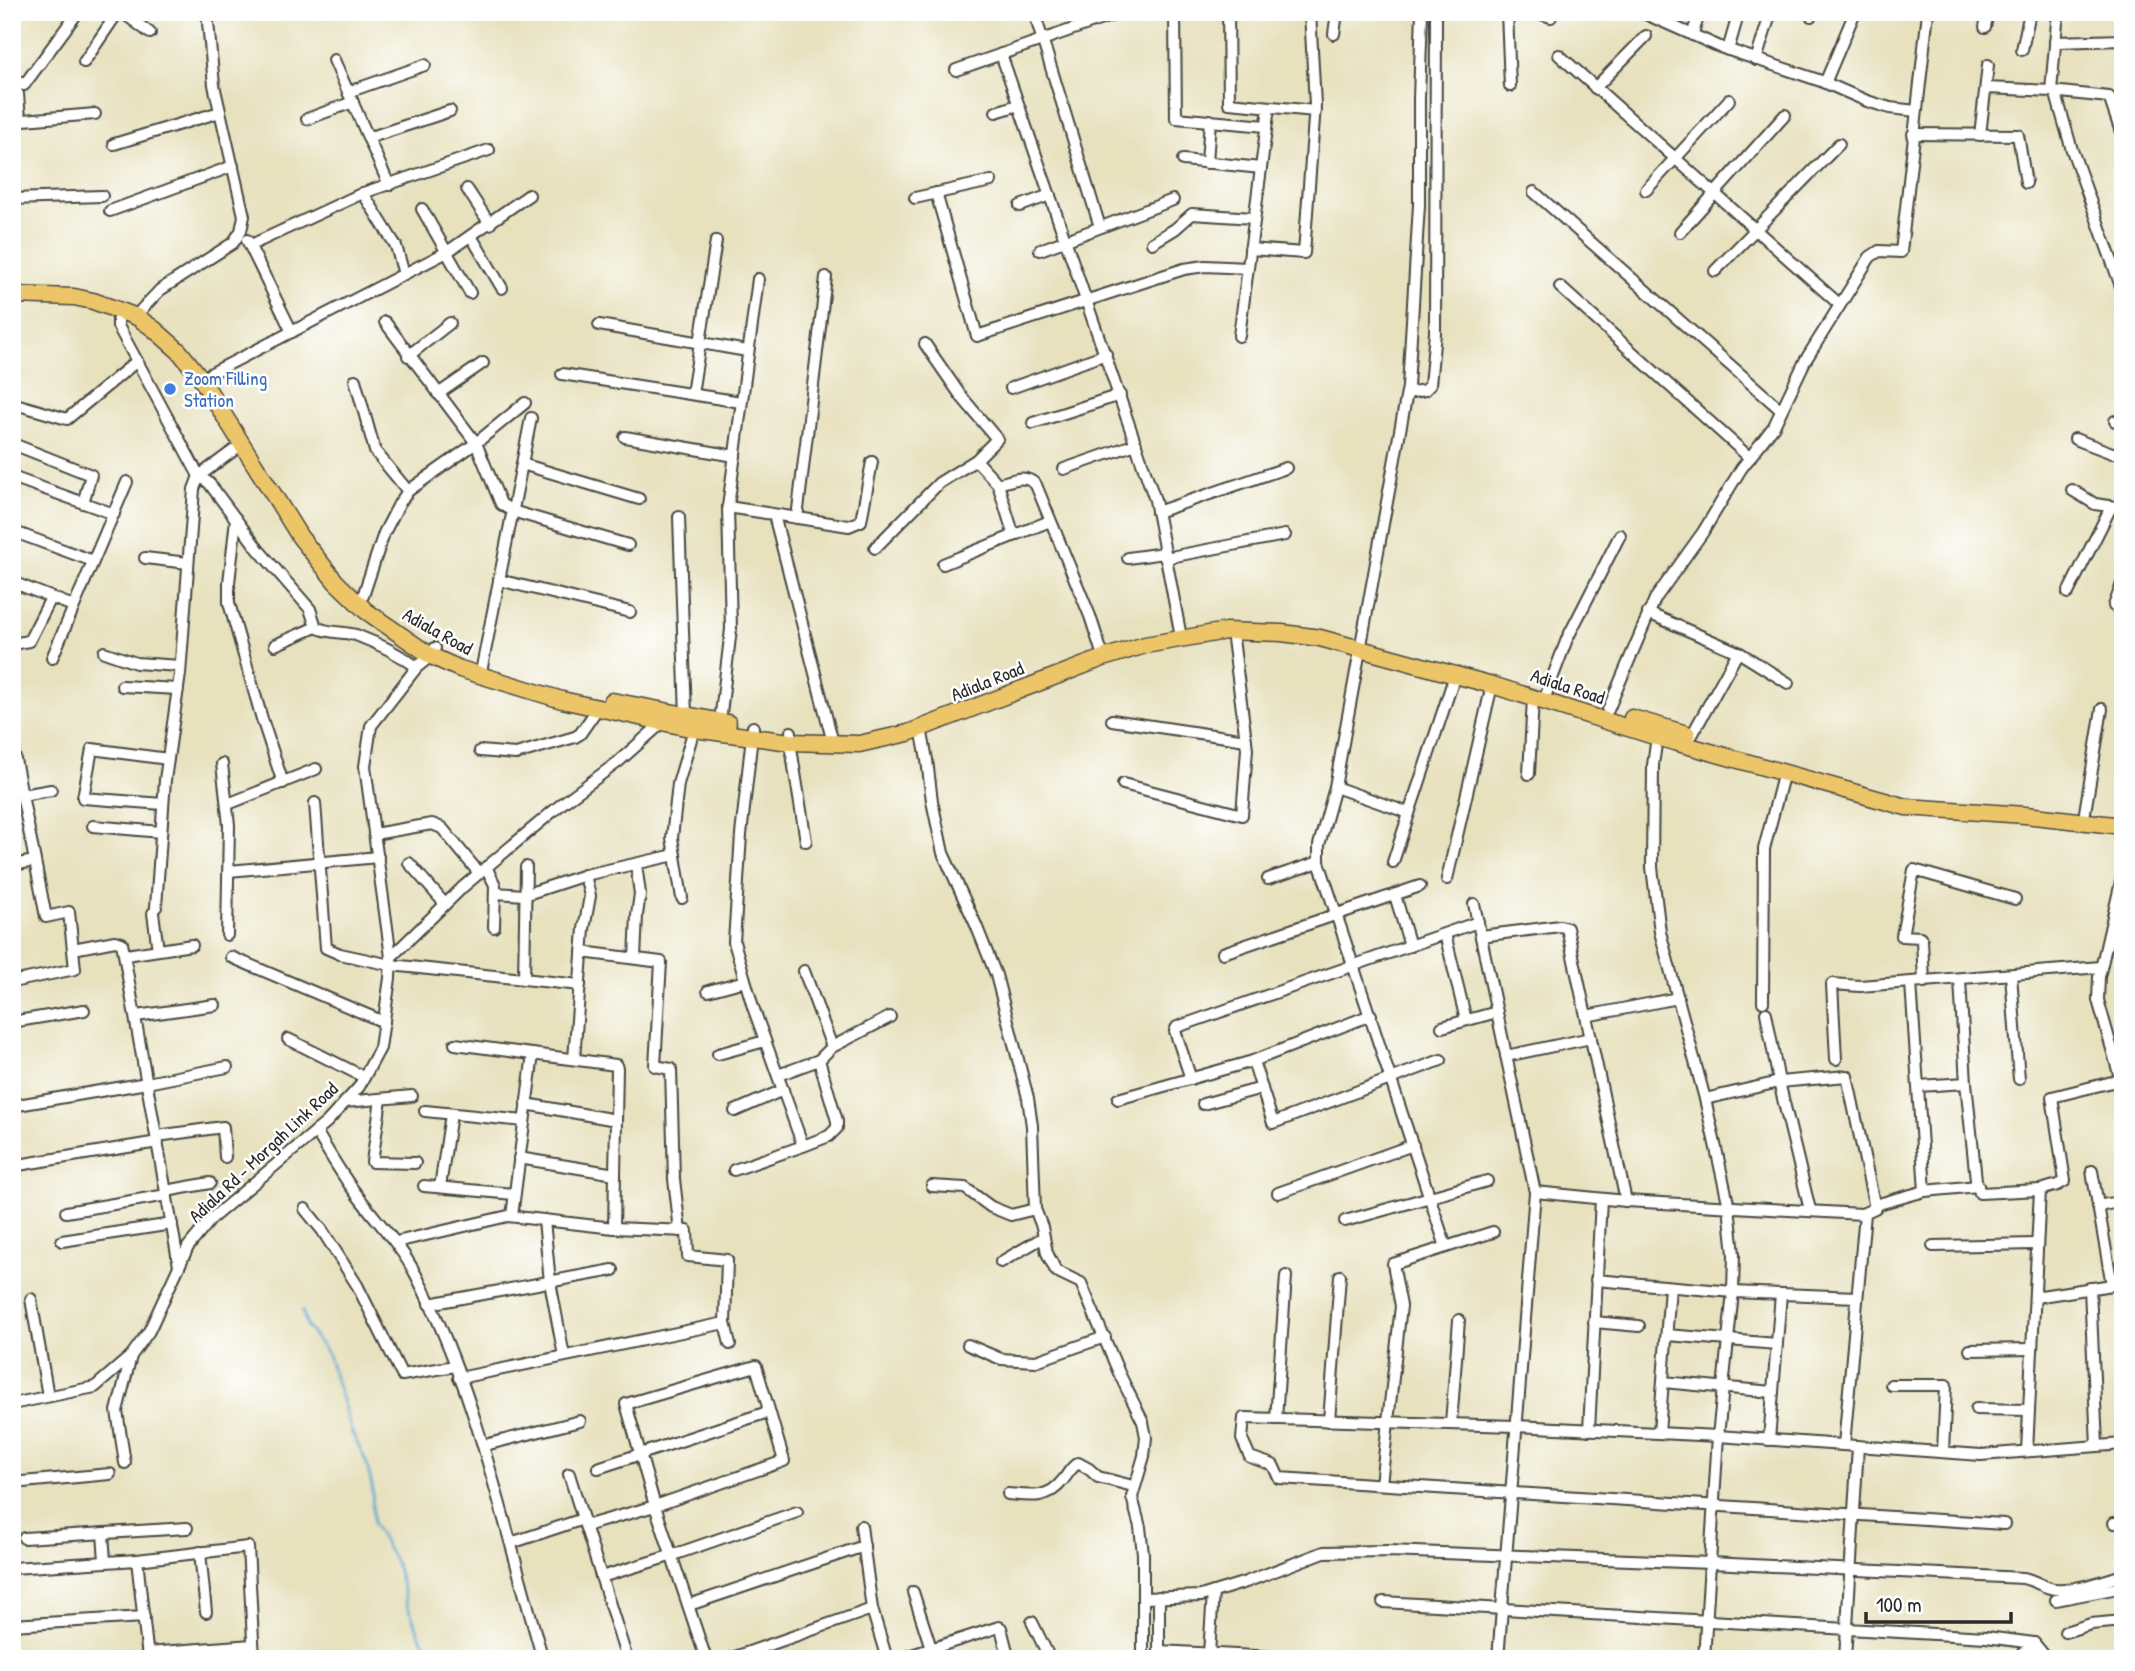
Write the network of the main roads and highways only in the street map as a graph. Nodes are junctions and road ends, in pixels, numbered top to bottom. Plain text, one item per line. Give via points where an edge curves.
1 (12, 286) edge
2 (12, 295) edge
3 (1180, 633) junction
4 (1361, 644) junction
5 (433, 652) junction
6 (1540, 695) junction
7 (690, 722) junction
8 (752, 732) junction
9 (790, 737) junction
10 (2123, 816) edge
11 (2123, 826) edge

1 - 5 main road, Adiala Road via 75,289 121,300 185,345 306,532 363,596
2 - 5 main road, Adiala Road via 74,297 118,308 137,317 179,351 300,537 336,582 366,611
3 - 4 main road, Adiala Road via 1259,631
3 - 4 main road, Adiala Road via 1226,623 1260,623 1322,629
3 - 9 main road, Adiala Road via 1101,650 922,720 865,734
3 - 9 main road, Adiala Road via 880,741 859,744
4 - 6 main road, Adiala Road
4 - 6 main road, Adiala Road via 1455,675
5 - 7 main road, Adiala Road
5 - 7 main road, Adiala Road via 460,669 598,708 663,722
6 - 10 main road, Adiala Road via 1608,710 1906,797
6 - 11 main road, Adiala Road via 1657,737 1906,807
7 - 8 main road, Adiala Road
7 - 8 main road, Adiala Road via 720,722
8 - 9 main road, Adiala Road

